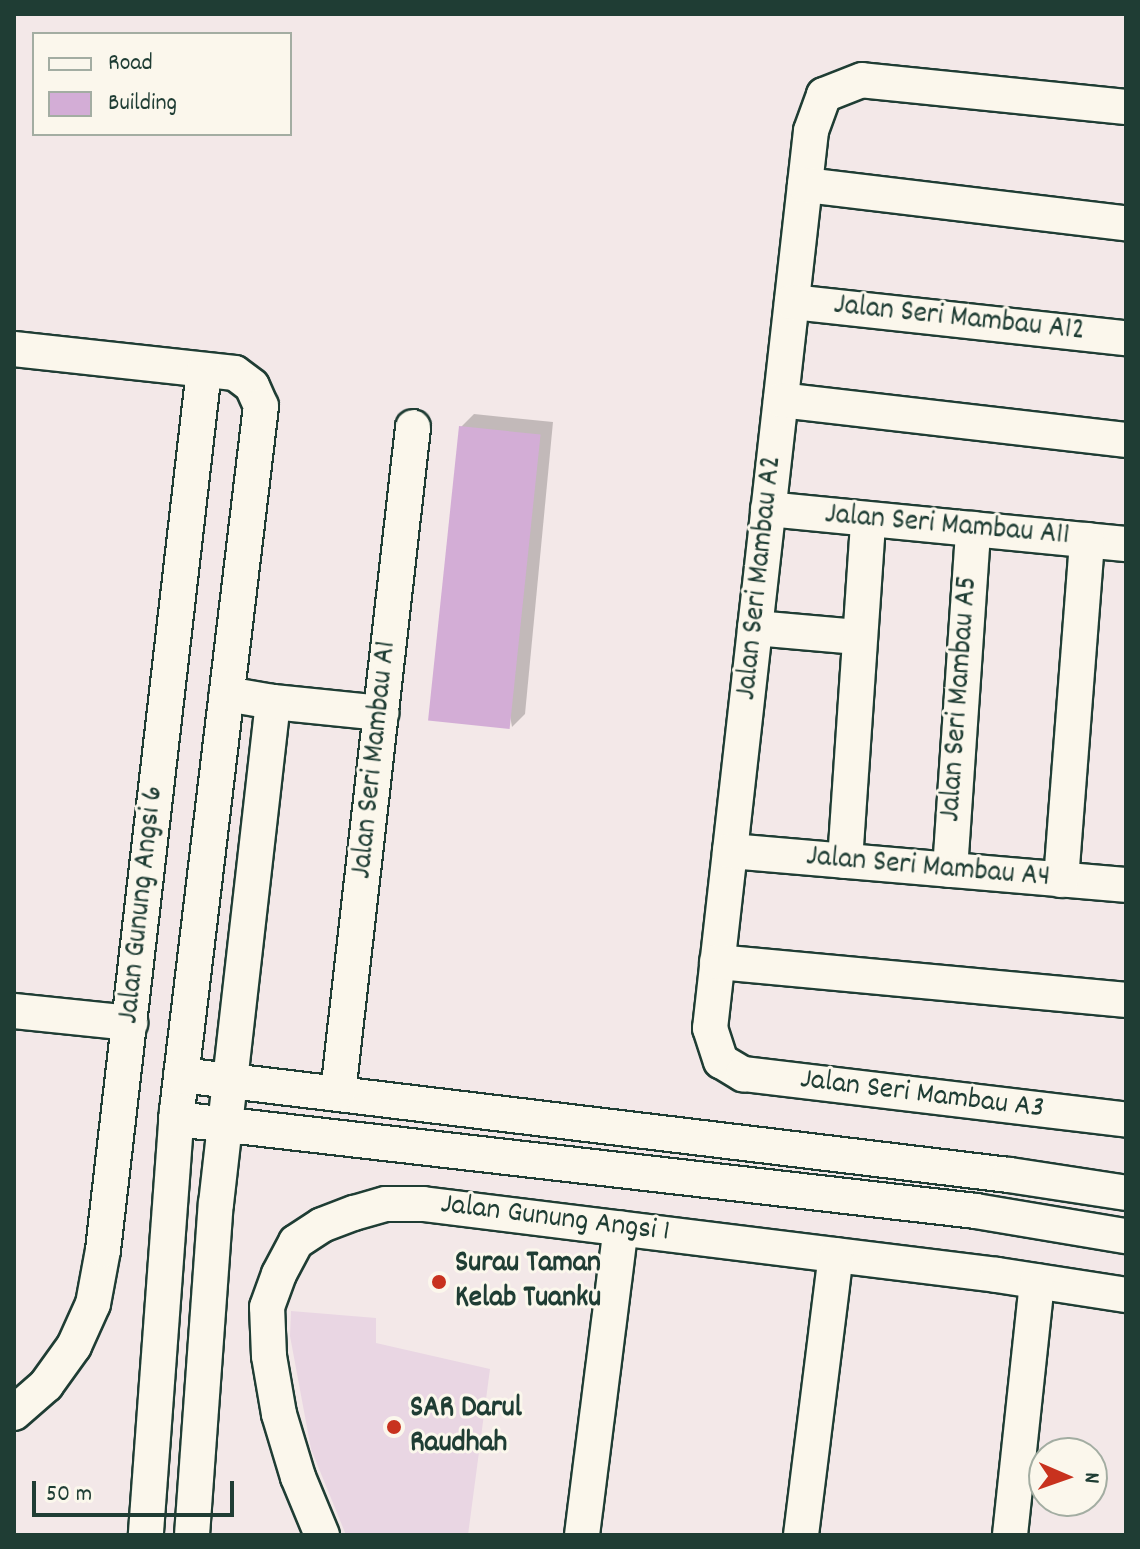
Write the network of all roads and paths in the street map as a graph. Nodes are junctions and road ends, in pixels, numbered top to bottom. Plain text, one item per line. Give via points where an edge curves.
1 (1126, 107) edge
2 (805, 185) junction
3 (1126, 223) edge
4 (792, 302) junction
5 (1126, 338) edge
6 (14, 349) edge
7 (204, 371) junction
8 (781, 400) junction
9 (413, 427) dead end
10 (1126, 440) edge
11 (768, 509) junction
12 (868, 520) junction
13 (973, 529) junction
14 (1087, 540) junction
15 (1126, 544) edge
16 (755, 628) junction
17 (858, 637) junction
18 (227, 694) junction
19 (273, 702) junction
20 (381, 713) junction
21 (730, 851) junction
22 (845, 861) junction
23 (950, 870) junction
24 (1061, 880) junction
25 (1126, 885) edge
26 (717, 962) junction
27 (1126, 1000) edge
28 (14, 1011) edge
29 (130, 1023) junction
30 (721, 1061) joint
31 (181, 1075) junction
32 (230, 1080) junction
33 (338, 1093) junction
34 (176, 1119) junction
35 (1126, 1120) edge
36 (225, 1124) junction
37 (1126, 1193) edge
38 (621, 1228) junction
39 (1126, 1236) edge
40 (836, 1255) junction
41 (1037, 1281) junction
42 (1126, 1295) edge
43 (14, 1413) edge
44 (146, 1535) edge
45 (192, 1535) edge
46 (322, 1535) edge
47 (582, 1535) edge
48 (801, 1535) edge
49 (1010, 1535) edge

1 - 2 street, Jalan Seri Mambau A2 via 862,80 824,95 811,131
2 - 3 street
2 - 4 street, Jalan Seri Mambau A2
4 - 5 street, Jalan Seri Mambau A12
4 - 8 street, Jalan Seri Mambau A2
6 - 7 street
7 - 18 street via 235,373 252,386 261,406
7 - 29 street, Jalan Gunung Angsi 6
8 - 10 street
8 - 11 street, Jalan Seri Mambau A2
9 - 20 street, Jalan Seri Mambau A1
11 - 12 street, Jalan Seri Mambau A11
11 - 16 street, Jalan Seri Mambau A2
12 - 13 street, Jalan Seri Mambau A11
12 - 17 street
13 - 14 street, Jalan Seri Mambau A11
13 - 23 street, Jalan Seri Mambau A5
14 - 15 street, Jalan Seri Mambau A11
14 - 24 street
16 - 17 street
16 - 21 street, Jalan Seri Mambau A2
17 - 22 street
18 - 19 street
18 - 31 street
19 - 20 street
19 - 32 street
20 - 33 street, Jalan Seri Mambau A1
21 - 22 street, Jalan Seri Mambau A4
21 - 26 street, Jalan Seri Mambau A2
22 - 23 street, Jalan Seri Mambau A4
23 - 24 street, Jalan Seri Mambau A4
24 - 25 street, Jalan Seri Mambau A4
26 - 27 street
26 - 30 street, Jalan Seri Mambau A2 via 710,1028
28 - 29 street
29 - 43 street, Jalan Gunung Angsi 6 via 93,1304 74,1346 46,1385
30 - 35 street, Jalan Seri Mambau A3 via 743,1074
31 - 32 street
31 - 34 street
32 - 33 street
32 - 36 street
33 - 37 street
34 - 36 street
34 - 44 street
36 - 39 street via 976,1211
36 - 45 street
38 - 40 street, Jalan Gunung Angsi 1
38 - 46 street, Jalan Gunung Angsi 1 via 386,1204 322,1225 296,1242 267,1307 269,1356 289,1404 298,1477
38 - 47 street
40 - 41 street, Jalan Gunung Angsi 1
40 - 48 street
41 - 42 street, Jalan Gunung Angsi 1
41 - 49 street

